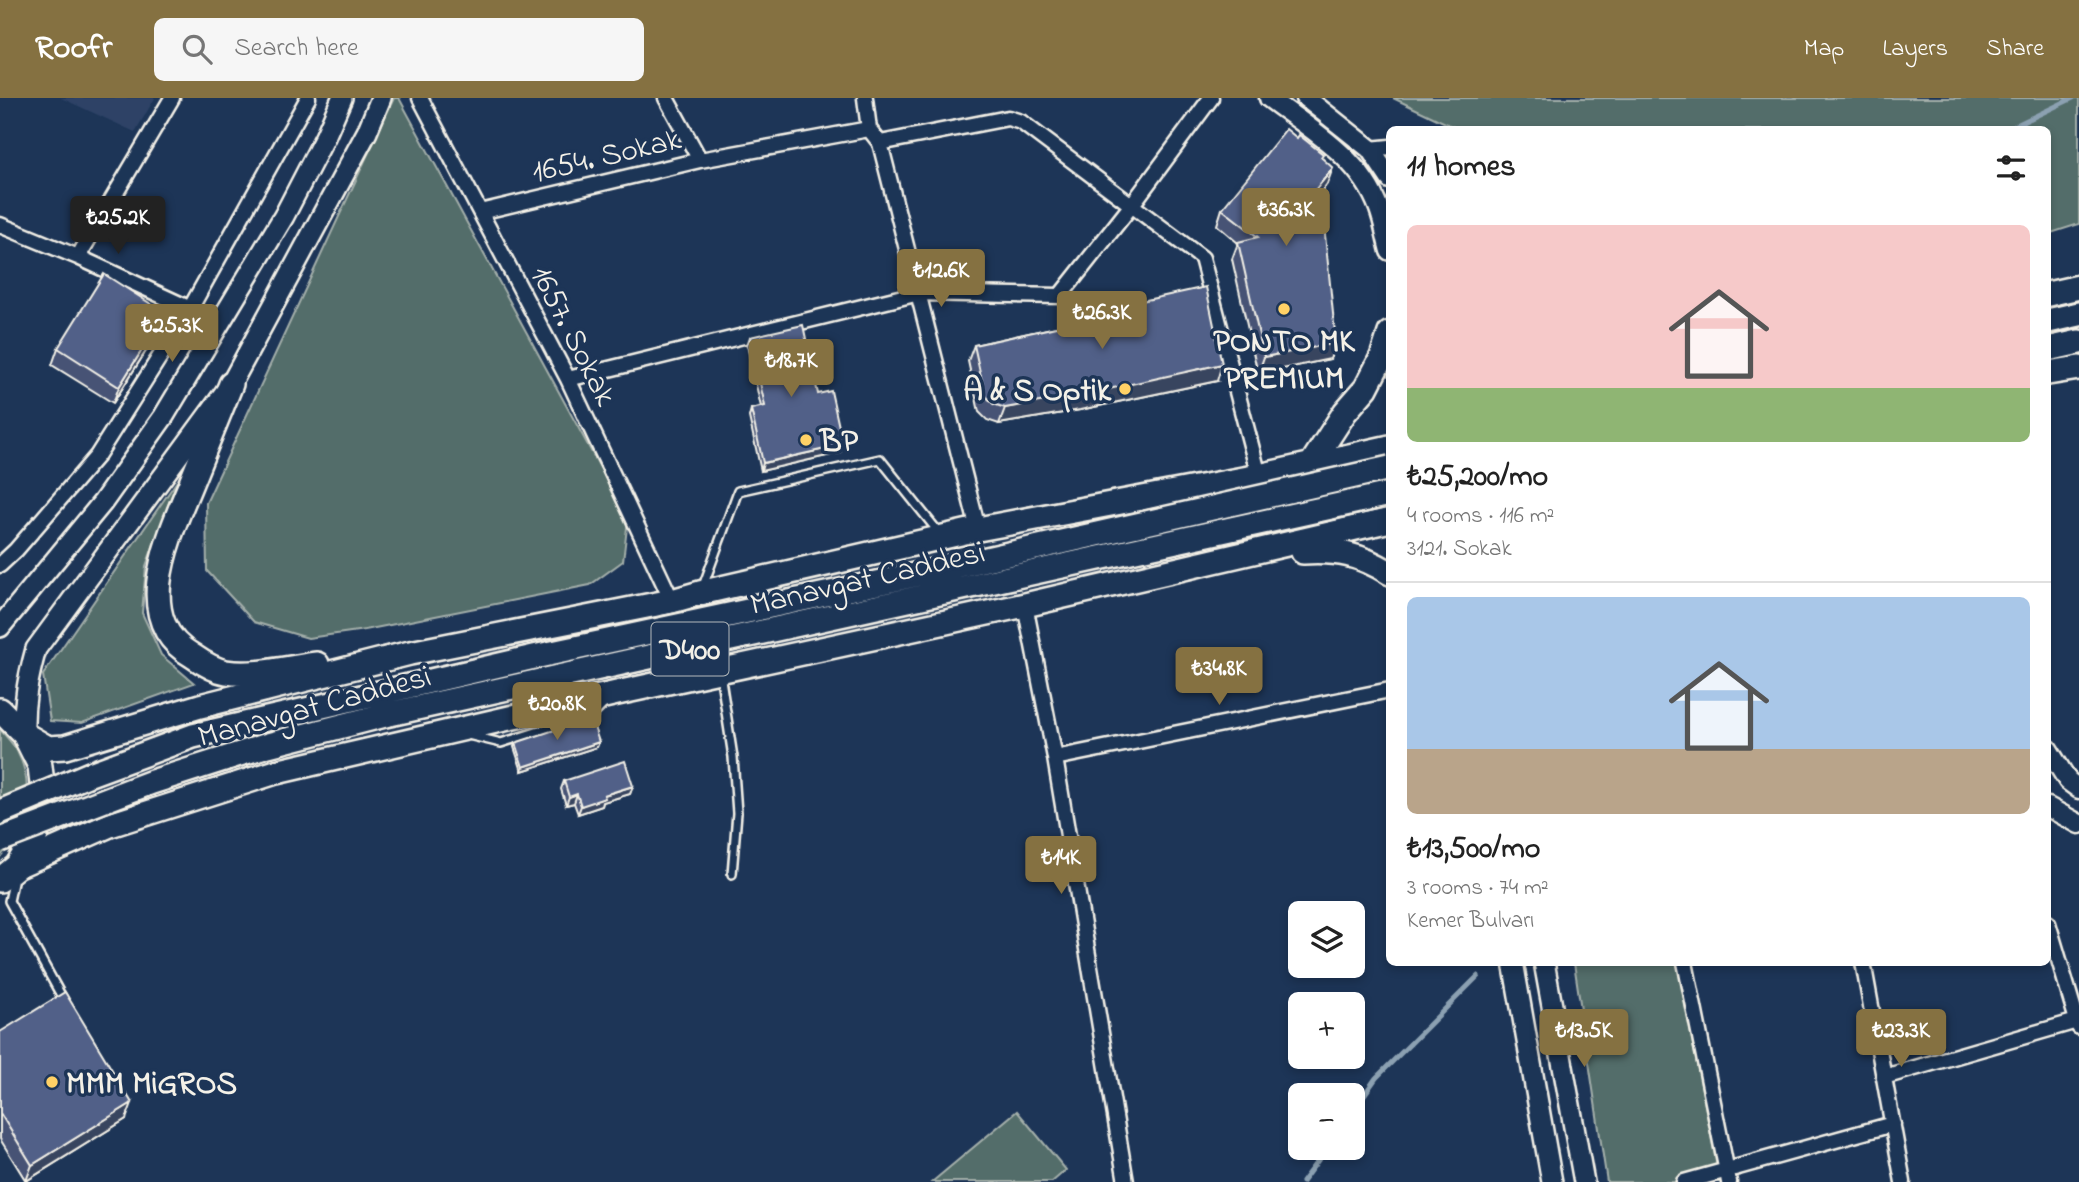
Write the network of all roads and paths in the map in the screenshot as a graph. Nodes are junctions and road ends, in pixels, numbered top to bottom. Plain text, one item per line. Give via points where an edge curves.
1 (172, 98) edge
2 (308, 98) edge
3 (342, 98) edge
4 (381, 98) edge
5 (420, 98) edge
6 (666, 98) edge
7 (865, 98) edge
8 (1211, 98) edge
9 (1269, 98) edge
10 (1306, 98) edge
11 (869, 129) junction
12 (880, 143) junction
13 (1386, 147) edge
14 (1370, 149) junction
15 (700, 160) junction
16 (1386, 173) edge
17 (1131, 206) junction
18 (480, 212) junction
19 (0, 225) edge
20 (1386, 235) edge
21 (78, 257) junction
22 (2079, 287) edge
23 (919, 293) junction
24 (2051, 293) edge
25 (190, 309) junction
26 (2079, 314) edge
27 (2051, 320) edge
28 (221, 323) junction
29 (2079, 342) edge
30 (1386, 345) edge
31 (2051, 348) edge
32 (2079, 368) edge
33 (2051, 373) edge
34 (568, 379) junction
35 (231, 384) junction
36 (1386, 448) edge
37 (1312, 463) junction
38 (1386, 469) edge
39 (1259, 476) junction
40 (1386, 495) edge
41 (1386, 521) edge
42 (978, 528) junction
43 (942, 537) junction
44 (1244, 555) junction
45 (0, 565) edge
46 (1386, 571) edge
47 (700, 593) junction
48 (672, 601) junction
49 (1025, 605) junction
50 (0, 627) edge
51 (410, 653) junction
52 (720, 670) junction
53 (1386, 691) edge
54 (0, 710) edge
55 (24, 734) junction
56 (2051, 754) edge
57 (1055, 758) junction
58 (2079, 789) edge
59 (2051, 809) edge
60 (0, 813) edge
61 (2079, 824) edge
62 (0, 840) edge
63 (9, 873) edge
64 (732, 874) dead end
65 (2051, 933) edge
66 (1514, 966) edge
67 (1545, 966) edge
68 (1686, 966) edge
69 (1864, 966) edge
70 (52, 1006) edge
71 (2078, 1024) edge
72 (1884, 1077) junction
73 (1893, 1124) junction
74 (1728, 1177) edge
75 (1126, 1182) edge
76 (1552, 1182) edge
77 (1584, 1182) edge
78 (1684, 1182) edge
79 (1903, 1182) edge

1 - 21 street
2 - 25 street
3 - 28 main road via 284,216
4 - 35 main road
5 - 18 street, 1657. Sokak
6 - 15 street
7 - 11 street
8 - 17 street
9 - 20 street via 1349,161 1379,208
10 - 14 street
11 - 12 street
11 - 15 street, 1654. Sokak
12 - 17 street via 1008,118 1021,122
12 - 23 street
13 - 14 street
14 - 16 street
15 - 18 street, 1654. Sokak
17 - 23 street via 1060,296
17 - 39 street via 1202,258
18 - 34 street, 1657. Sokak
19 - 21 street
21 - 25 street
22 - 24 highway
23 - 34 street
23 - 42 street
25 - 28 street
25 - 45 street via 97,456
26 - 27 highway
28 - 50 main road via 164,416 103,502
29 - 31 highway
30 - 37 highway via 1366,388
32 - 33 highway
34 - 48 street, 1657. Sokak
35 - 51 highway via 167,542 158,588 164,630 185,652 227,673
35 - 55 main road via 36,649 26,683
36 - 37 highway
37 - 39 highway
38 - 60 highway, Manavgat Caddesi / D400, bridge via 194,736
39 - 42 highway
40 - 62 highway, Manavgat Caddesi / D400, bridge via 386,715 152,782
41 - 44 highway
42 - 43 highway
43 - 47 highway
43 - 47 lane via 880,460 738,491
44 - 46 highway via 1333,551 1367,559
44 - 49 highway
47 - 48 highway
48 - 51 highway
49 - 52 highway
49 - 57 street
51 - 55 highway via 200,706 65,747 48,748
52 - 63 highway via 276,772 110,825
52 - 64 lane via 737,813
53 - 57 street
54 - 55 highway
55 - 63 highway via 40,766 44,801 36,835
56 - 58 street via 2068,781
57 - 75 street
59 - 61 street
63 - 70 lane via 9,901 63,999
65 - 71 street
66 - 76 main road
67 - 77 main road
68 - 74 street
69 - 72 street
71 - 72 street
72 - 73 street
73 - 74 street
73 - 79 street
74 - 78 street

